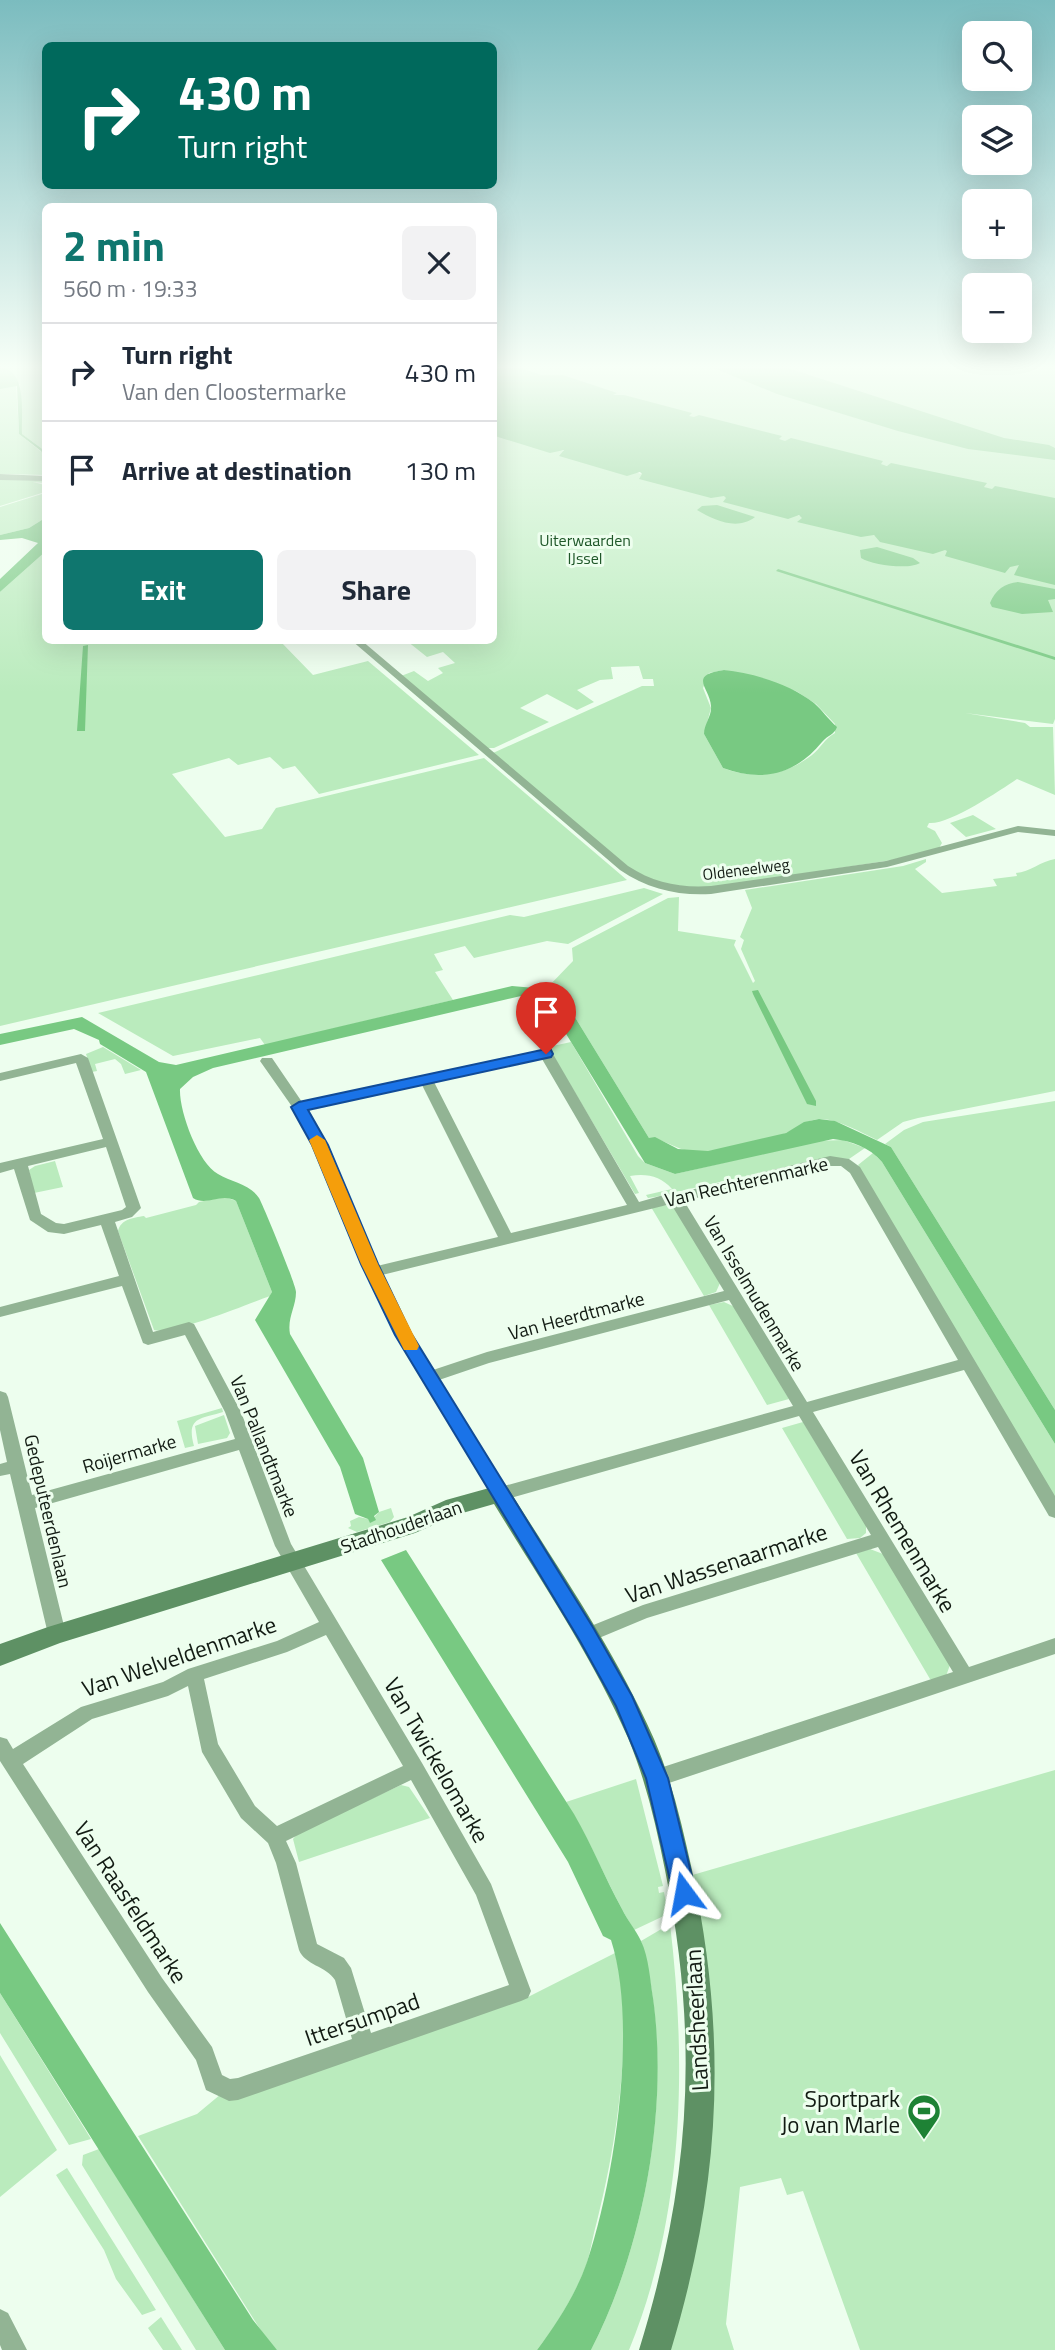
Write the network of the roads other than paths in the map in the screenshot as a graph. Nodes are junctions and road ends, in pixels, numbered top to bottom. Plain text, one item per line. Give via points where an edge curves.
1 (0, 477) edge
2 (42, 479) edge
3 (360, 644) edge
4 (1055, 833) edge
5 (267, 1061) dead end
6 (0, 1077) edge
7 (426, 1079) junction
8 (299, 1107) junction
9 (112, 1141) junction
10 (20, 1164) junction
11 (0, 1168) edge
12 (674, 1197) junction
13 (635, 1206) junction
14 (106, 1218) junction
15 (506, 1238) junction
16 (373, 1272) junction
17 (127, 1279) junction
18 (733, 1294) junction
19 (0, 1312) edge
20 (968, 1363) junction
21 (430, 1377) junction
22 (0, 1397) edge
23 (802, 1409) junction
24 (245, 1441) junction
25 (8, 1468) edge
26 (500, 1494) junction
27 (25, 1504) junction
28 (1055, 1511) edge
29 (881, 1539) junction
30 (292, 1562) junction
31 (331, 1626) junction
32 (57, 1634) junction
33 (587, 1635) junction
34 (1055, 1646) edge
35 (0, 1655) edge
36 (194, 1674) junction
37 (965, 1676) junction
38 (5, 1753) edge
39 (415, 1769) junction
40 (657, 1778) junction
41 (275, 1837) junction
42 (522, 1991) joint
43 (364, 2046) junction
44 (220, 2086) joint
45 (0, 2321) edge
46 (15, 2350) edge
47 (655, 2350) edge

1 - 2 street
3 - 4 street, Oldeneelweg via 624,868 655,885 699,891 744,886 887,864 1018,829
5 - 8 street, Landsheerlaan
6 - 9 street via 81,1058
7 - 8 street
7 - 13 street via 546,1054
7 - 15 street
8 - 16 street, Landsheerlaan via 320,1145
9 - 10 street
9 - 14 street via 134,1208
10 - 11 street
10 - 14 street via 35,1217 64,1229
12 - 13 street, Van Rechterenmarke
12 - 18 street, Van Isselmudenmarke
12 - 20 street, Van Rechterenmarke via 830,1161 849,1164
13 - 15 street, Van Rechterenmarke
14 - 17 street, Van Pallandtmarke
15 - 16 street, Van Rechterenmarke
16 - 21 street, Landsheerlaan
17 - 19 street
17 - 24 street, Van Pallandtmarke via 148,1339 189,1328
18 - 21 street, Van Heerdtmarke
18 - 23 street, Van Isselmudenmarke
20 - 23 street, Stadhouderlaan
20 - 28 street, Van Rechterenmarke
21 - 26 street, Landsheerlaan
22 - 25 street, Gedeputeerdenlaan
23 - 26 street, Stadhouderlaan
23 - 29 street, Van Rhemenmarke
24 - 27 street, Roijermarke
24 - 30 street, Van Pallandtmarke
25 - 27 street, Gedeputeerdenlaan
26 - 30 street, Stadhouderlaan
26 - 33 street, Landsheerlaan
27 - 32 street, Gedeputeerdenlaan
29 - 33 street, Van Wassenaarmarke via 643,1612
29 - 37 street, Van Rhemenmarke
30 - 31 street, Van Twickelomarke
30 - 32 street, Stadhouderlaan
31 - 36 street, Van Welveldenmarke via 282,1647
31 - 39 street, Van Twickelomarke
32 - 35 street, Stadhouderlaan
33 - 40 street, Landsheerlaan via 625,1702
34 - 37 street
36 - 38 street, Van Welveldenmarke via 168,1688 87,1713
36 - 41 street via 209,1746 248,1812
37 - 40 street
38 - 44 street, Van Raasfeldmarke via 205,2054 210,2075
39 - 41 street
39 - 42 street, Van Twickelomarke via 484,1891
40 - 47 street, Landsheerlaan via 691,1933 701,2064 690,2216
41 - 43 street via 309,1950 337,1965 344,1975
42 - 43 street, Ittersumpad
43 - 44 street, Ittersumpad via 238,2089
45 - 46 street

